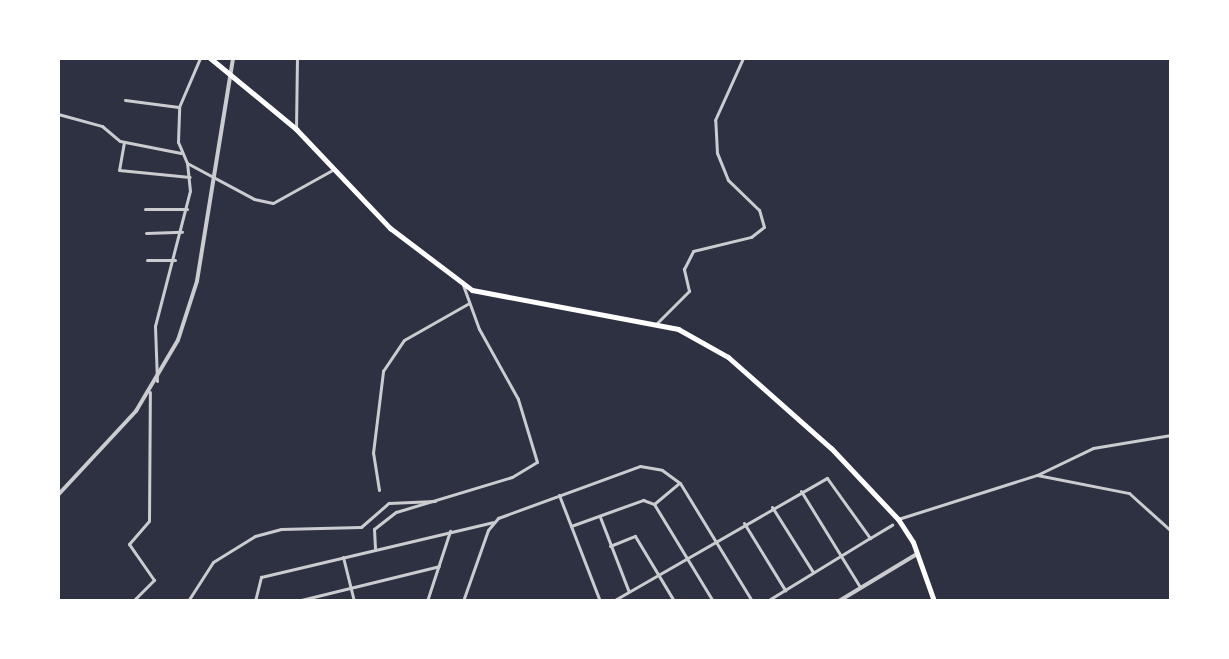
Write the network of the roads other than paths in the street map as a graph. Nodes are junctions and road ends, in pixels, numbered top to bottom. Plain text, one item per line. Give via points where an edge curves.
1 (200, 58) edge
2 (210, 58) edge
3 (233, 58) edge
4 (297, 58) edge
5 (743, 58) edge
6 (231, 75) junction
7 (125, 100) dead end
8 (179, 107) junction
9 (58, 114) edge
10 (296, 129) junction
11 (124, 142) junction
12 (181, 153) junction
13 (187, 163) junction
14 (334, 169) junction
15 (215, 176) junction
16 (190, 177) junction
17 (145, 209) dead end
18 (187, 209) junction
19 (183, 232) junction
20 (146, 233) dead end
21 (147, 260) dead end
22 (176, 260) junction
23 (463, 285) junction
24 (469, 303) junction
25 (655, 325) junction
26 (157, 381) junction
27 (150, 392) junction
28 (1171, 435) edge
29 (1037, 475) junction
30 (680, 483) junction
31 (379, 490) dead end
32 (801, 491) junction
33 (58, 495) edge
34 (559, 495) junction
35 (435, 501) junction
36 (654, 504) junction
37 (771, 506) junction
38 (599, 516) junction
39 (898, 519) junction
40 (493, 522) junction
41 (744, 523) junction
42 (892, 525) dead end
43 (571, 526) junction
44 (450, 531) junction
45 (1171, 531) edge
46 (870, 538) junction
47 (715, 540) junction
48 (610, 546) junction
49 (375, 548) junction
50 (917, 554) junction
51 (840, 556) junction
52 (343, 557) junction
53 (687, 557) junction
54 (439, 566) junction
55 (813, 572) junction
56 (658, 574) junction
57 (351, 587) junction
58 (860, 588) junction
59 (785, 590) junction
60 (629, 592) junction
61 (133, 601) edge
62 (188, 601) edge
63 (255, 601) edge
64 (297, 601) edge
65 (354, 601) edge
66 (427, 601) edge
67 (463, 601) edge
68 (600, 601) edge
69 (613, 601) edge
70 (674, 601) edge
71 (713, 601) edge
72 (752, 601) edge
73 (767, 601) edge
74 (839, 601) edge
75 (934, 601) edge

1 - 8 street
2 - 6 main road
3 - 6 street
4 - 10 street
5 - 25 street via 720,103 715,143 722,172 759,210 764,227 751,237 693,251 684,269 689,291
6 - 10 main road
6 - 15 street
7 - 8 street
8 - 12 street
9 - 11 street via 102,126
10 - 14 main road
11 - 12 street
11 - 16 street via 119,170
12 - 13 street
13 - 15 street
13 - 16 street
14 - 15 street via 273,203 254,199
14 - 23 main road via 390,228
15 - 26 street via 191,304
16 - 18 street
17 - 18 street
18 - 19 street
19 - 20 street
19 - 22 street
21 - 22 street
22 - 26 street via 155,326
23 - 24 street
23 - 25 main road via 495,298
24 - 31 street via 404,340 383,371 373,453
24 - 35 street via 504,368 538,458 531,469 512,477
25 - 39 main road via 696,335 728,357 831,448
26 - 27 street
27 - 33 street
27 - 61 street via 149,521 129,544 154,580
28 - 29 street via 1093,448
29 - 39 street
29 - 45 street via 1121,490
30 - 34 street via 662,470 640,466
30 - 36 street
30 - 47 street
32 - 37 street
32 - 46 street via 827,478
32 - 51 street
34 - 40 street
34 - 43 street
35 - 49 street via 386,517 373,531
35 - 62 street via 389,503 361,527 281,529 255,536 213,562
36 - 38 street via 643,500
36 - 53 street
37 - 41 street
37 - 55 street
38 - 43 street
38 - 48 street
39 - 50 main road
40 - 44 street
40 - 67 street
41 - 47 street
41 - 59 street
42 - 46 street
43 - 68 street
44 - 49 street
44 - 54 street
46 - 51 street
47 - 53 street
47 - 72 street
48 - 56 street via 635,536
48 - 60 street
49 - 52 street
50 - 58 street
50 - 75 main road
51 - 55 street
51 - 58 street
52 - 57 street
52 - 63 street via 261,577
53 - 56 street
53 - 71 street
54 - 57 street
54 - 66 street
55 - 59 street
56 - 60 street
56 - 70 street
57 - 64 street
57 - 65 street
58 - 74 street
59 - 73 street
60 - 69 street

